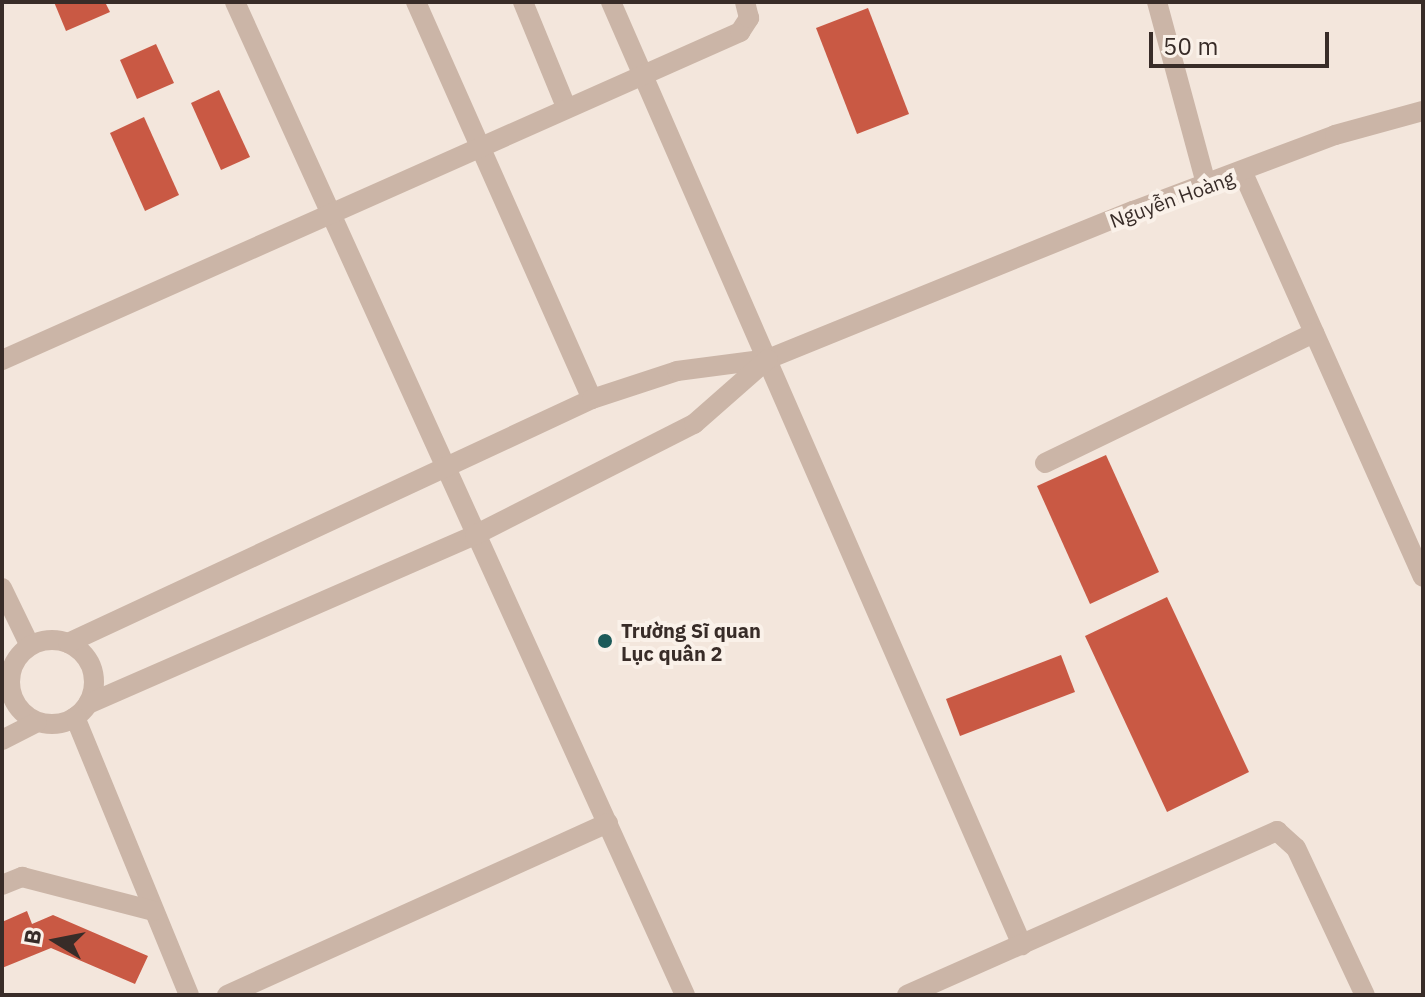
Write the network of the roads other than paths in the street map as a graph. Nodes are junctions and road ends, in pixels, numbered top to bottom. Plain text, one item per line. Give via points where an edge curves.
1 (235, 2) edge
2 (416, 2) edge
3 (523, 2) edge
4 (611, 2) edge
5 (745, 2) edge
6 (1157, 2) edge
7 (641, 71) junction
8 (566, 107) junction
9 (1423, 111) edge
10 (482, 147) junction
11 (1243, 173) junction
12 (1206, 184) junction
13 (333, 217) junction
14 (1314, 333) junction
15 (768, 359) junction
16 (2, 360) edge
17 (592, 399) junction
18 (1045, 463) dead end
19 (444, 470) junction
20 (475, 535) junction
21 (1423, 577) edge
22 (2, 588) edge
23 (68, 643) junction
24 (30, 646) junction
25 (7, 669) edge
26 (82, 710) junction
27 (37, 722) junction
28 (2, 740) edge
29 (608, 823) junction
30 (2, 885) edge
31 (153, 911) junction
32 (1022, 945) junction
33 (189, 995) edge
34 (227, 995) edge
35 (685, 995) edge
36 (907, 995) edge
37 (1365, 995) edge

1 - 13 street
2 - 10 street
3 - 8 street
4 - 7 street
5 - 7 street via 749,18 740,32
6 - 12 street
7 - 8 street
7 - 15 street
8 - 10 street
9 - 11 street, Nguyễn Hoàng via 1335,135
10 - 13 street
10 - 17 street
11 - 12 street, Nguyễn Hoàng
11 - 14 street
12 - 15 street, Nguyễn Hoàng
13 - 16 street
13 - 19 street
14 - 18 street
14 - 21 street
15 - 17 street via 677,371
15 - 20 street via 694,424
15 - 32 street
17 - 19 street
19 - 20 street
19 - 23 street
20 - 26 street
20 - 29 street
22 - 24 street
23 - 24 street
23 - 26 street via 92,672
24 - 25 street
25 - 27 street via 17,706
26 - 27 street
26 - 31 street
27 - 28 street
29 - 34 street
29 - 35 street
30 - 31 street via 22,877
31 - 33 street
32 - 36 street
32 - 37 street via 1277,831 1296,848

